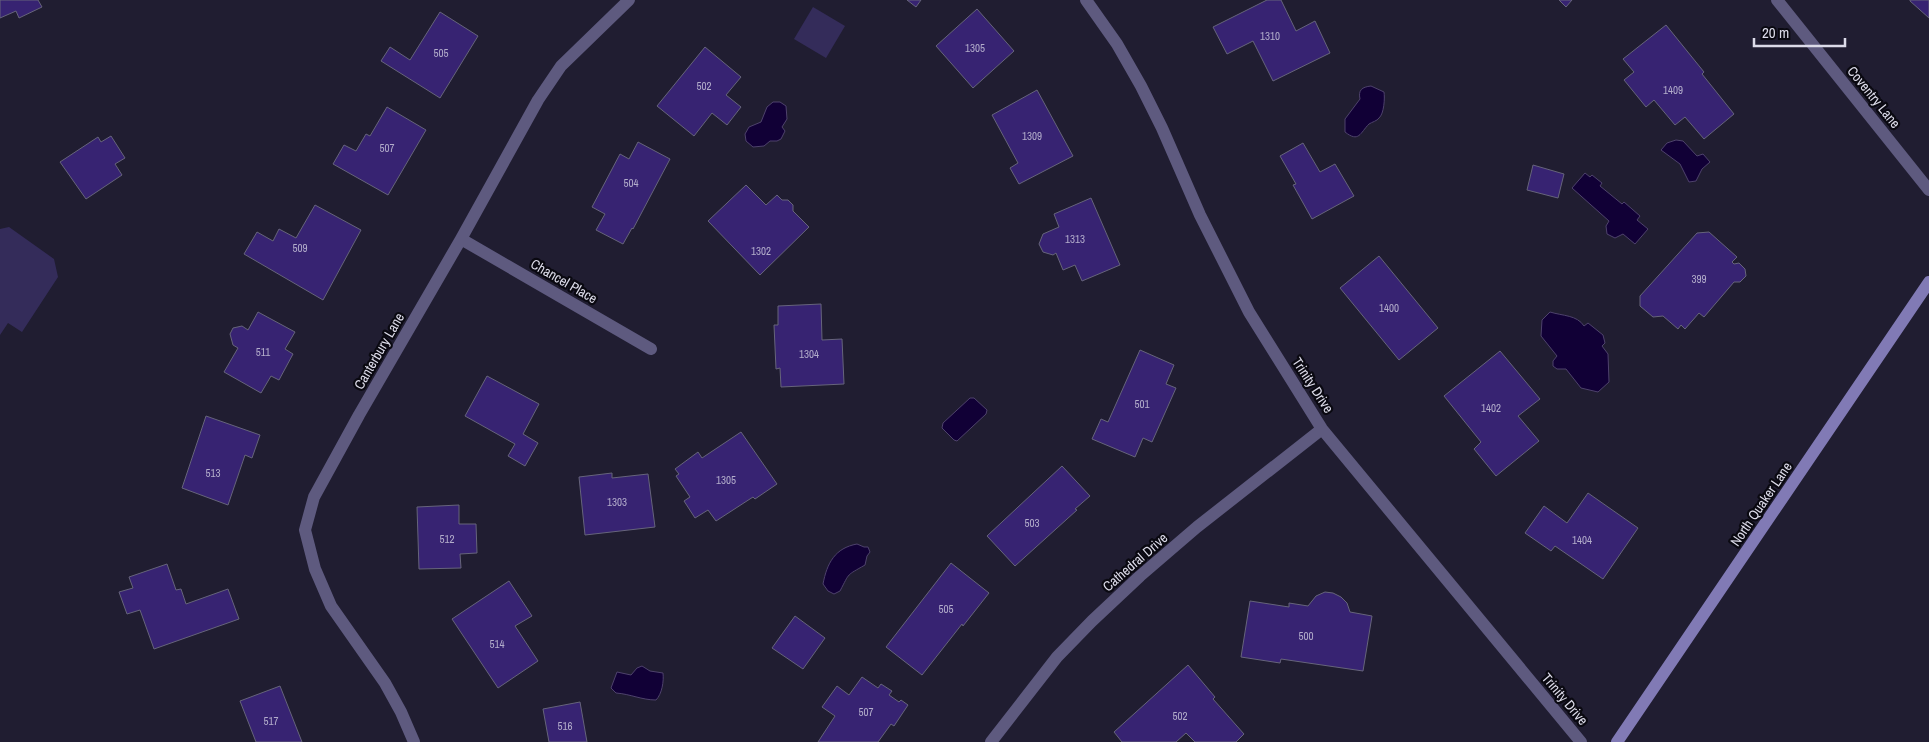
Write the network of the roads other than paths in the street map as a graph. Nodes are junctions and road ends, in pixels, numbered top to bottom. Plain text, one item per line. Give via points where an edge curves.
1 (629, 0) edge
2 (1086, 0) edge
3 (1777, 0) edge
4 (1929, 190) edge
5 (462, 240) junction
6 (1929, 282) edge
7 (651, 349) dead end
8 (1322, 429) junction
9 (414, 742) edge
10 (992, 742) edge
11 (1582, 742) edge
12 (1617, 742) edge

1 - 5 street, Canterbury Lane via 561,66 538,100
2 - 8 street, Trinity Drive via 1141,86 1249,312
3 - 4 street, Coventry Lane
5 - 7 street, Chancel Place
5 - 9 street, Canterbury Lane via 314,496 305,530 315,569 331,606 385,683
6 - 12 main road, North Quaker Lane
8 - 10 street, Cathedral Drive via 1197,526 1092,621 1057,657
8 - 11 street, Trinity Drive

